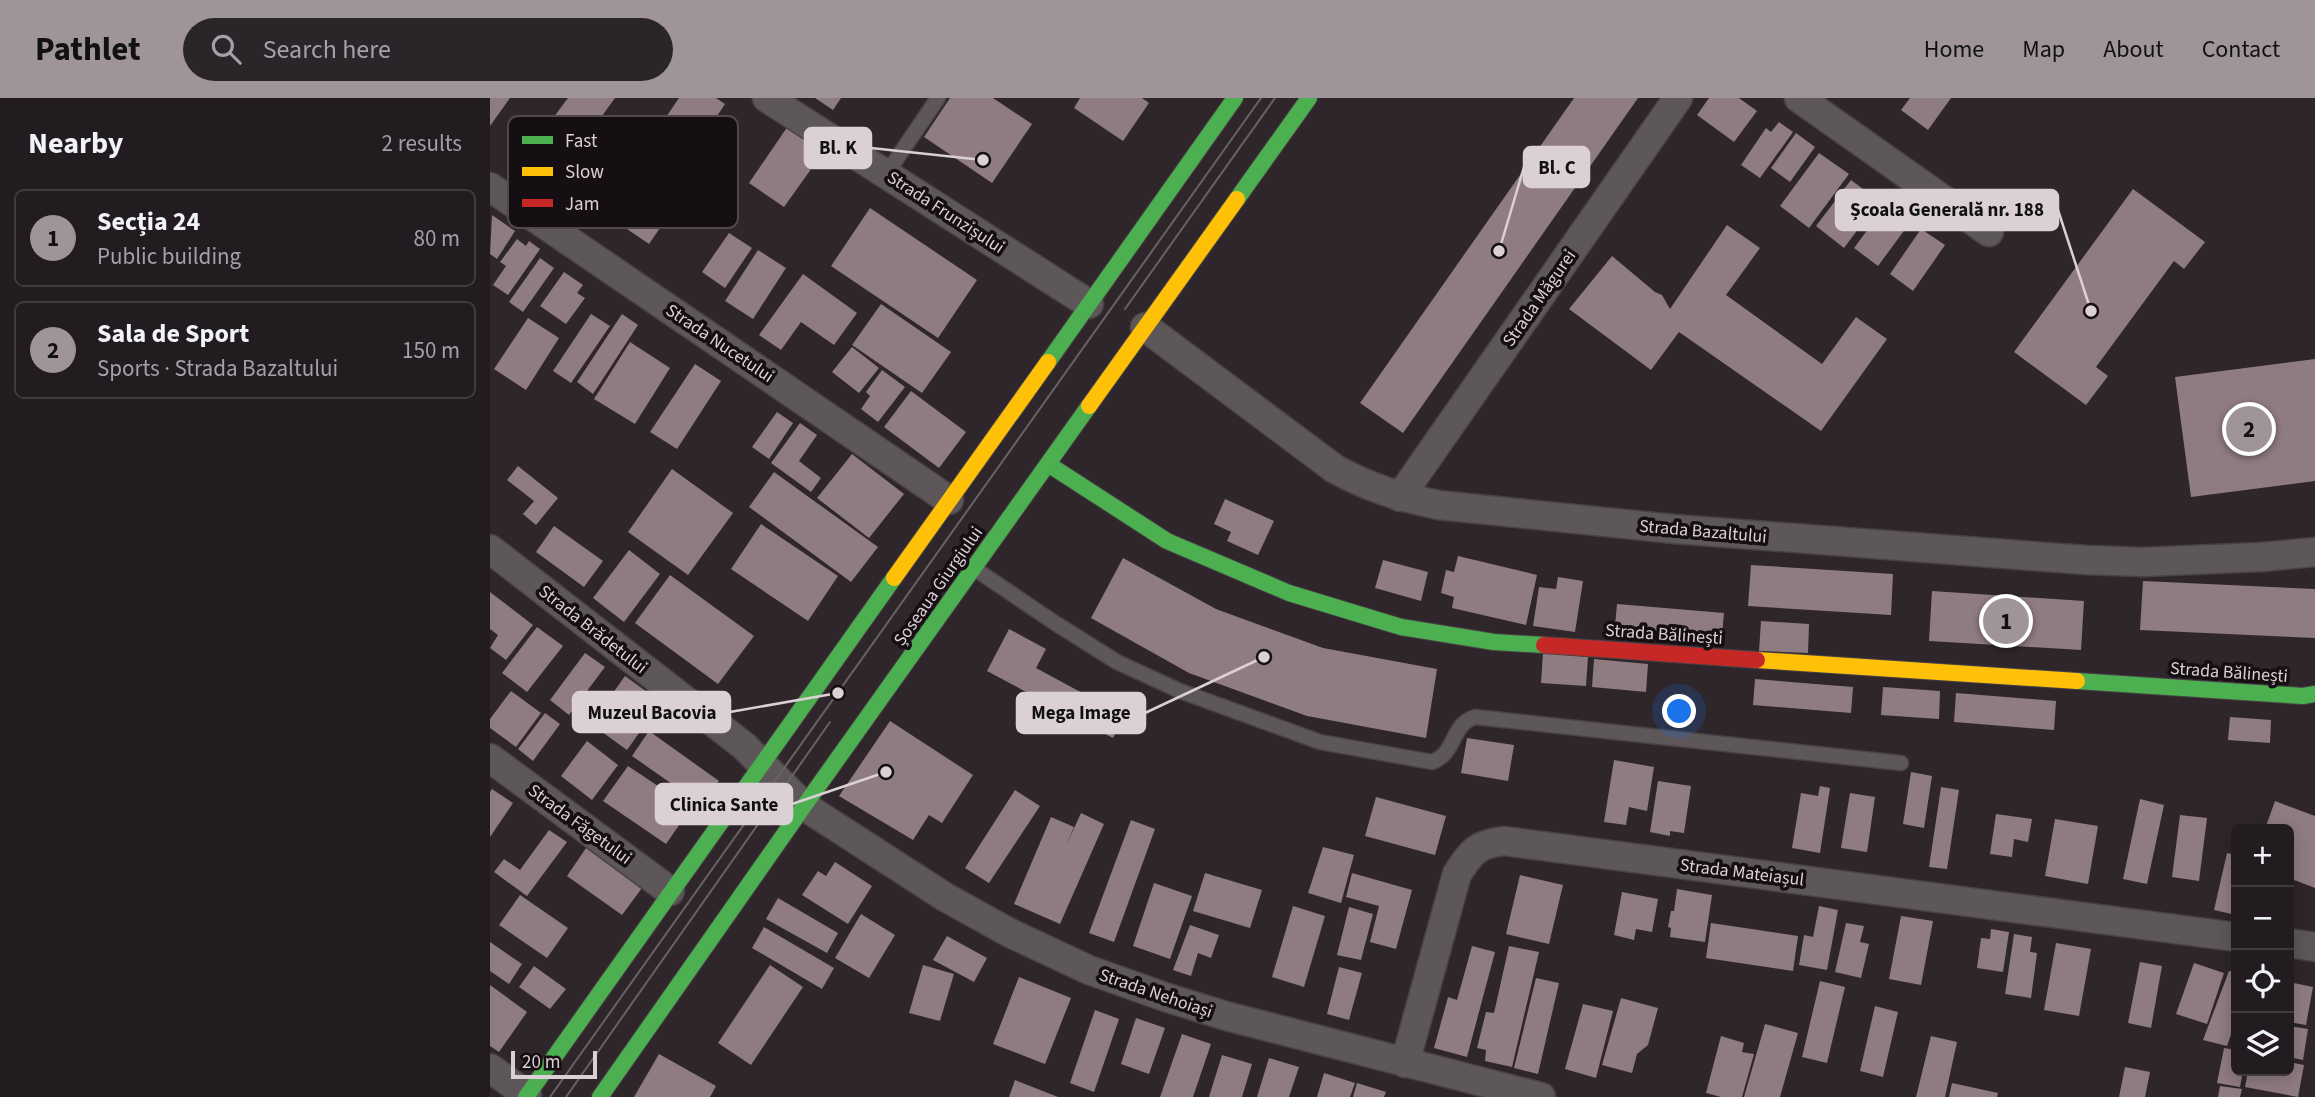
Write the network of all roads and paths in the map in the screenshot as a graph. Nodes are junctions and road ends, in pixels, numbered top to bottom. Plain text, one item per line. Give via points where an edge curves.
1 (767, 98) edge
2 (937, 98) edge
3 (1235, 98) edge
4 (1309, 98) edge
5 (1678, 98) edge
6 (1799, 98) edge
7 (887, 173) junction
8 (490, 187) edge
9 (508, 199) edge
10 (550, 228) edge
11 (1989, 232) dead end
12 (1089, 304) junction
13 (1145, 327) junction
14 (1048, 464) junction
15 (1400, 497) junction
16 (949, 500) junction
17 (490, 549) edge
18 (2315, 552) edge
19 (974, 568) junction
20 (2315, 694) edge
21 (490, 758) edge
22 (762, 762) junction
23 (1901, 763) dead end
24 (804, 806) junction
25 (670, 891) junction
26 (2231, 936) edge
27 (2294, 944) edge
28 (2315, 947) edge
29 (1405, 1063) junction
30 (490, 1068) edge
31 (527, 1096) edge
32 (600, 1097) edge
33 (1541, 1097) edge

1 - 7 street, Strada Frunzișului
2 - 7 lane
3 - 12 main road
4 - 13 main road, Șoseaua Giurgiului
5 - 15 street, Strada Măgurei
6 - 11 street
7 - 12 street, Strada Frunzișului
8 - 9 street, Strada Nucetului
10 - 16 street, Strada Nucetului
12 - 16 main road
13 - 14 main road, Șoseaua Giurgiului
13 - 15 street, Strada Bazaltului via 1335,469
14 - 19 main road, Șoseaua Giurgiului
14 - 20 main road, Strada Bălinești via 1167,541 1289,593 1401,627 1508,643
15 - 18 street, Strada Bazaltului via 1438,505 1674,529 2086,560
16 - 22 main road
17 - 22 street, Strada Brădetului
19 - 23 lane via 1117,662 1181,691 1320,742 1432,762 1446,755 1461,725 1475,718
19 - 24 main road, Șoseaua Giurgiului
21 - 25 street, Strada Făgetului
22 - 24 street, Strada Brădetului
22 - 25 main road
24 - 29 street, Strada Nehoiași via 945,897 1089,970 1226,1016
24 - 32 main road, Șoseaua Giurgiului
25 - 31 main road
26 - 29 street, Strada Mateiașul via 1487,842 1470,854 1457,874
27 - 28 street
29 - 33 street, Strada Nehoiași
30 - 31 street

